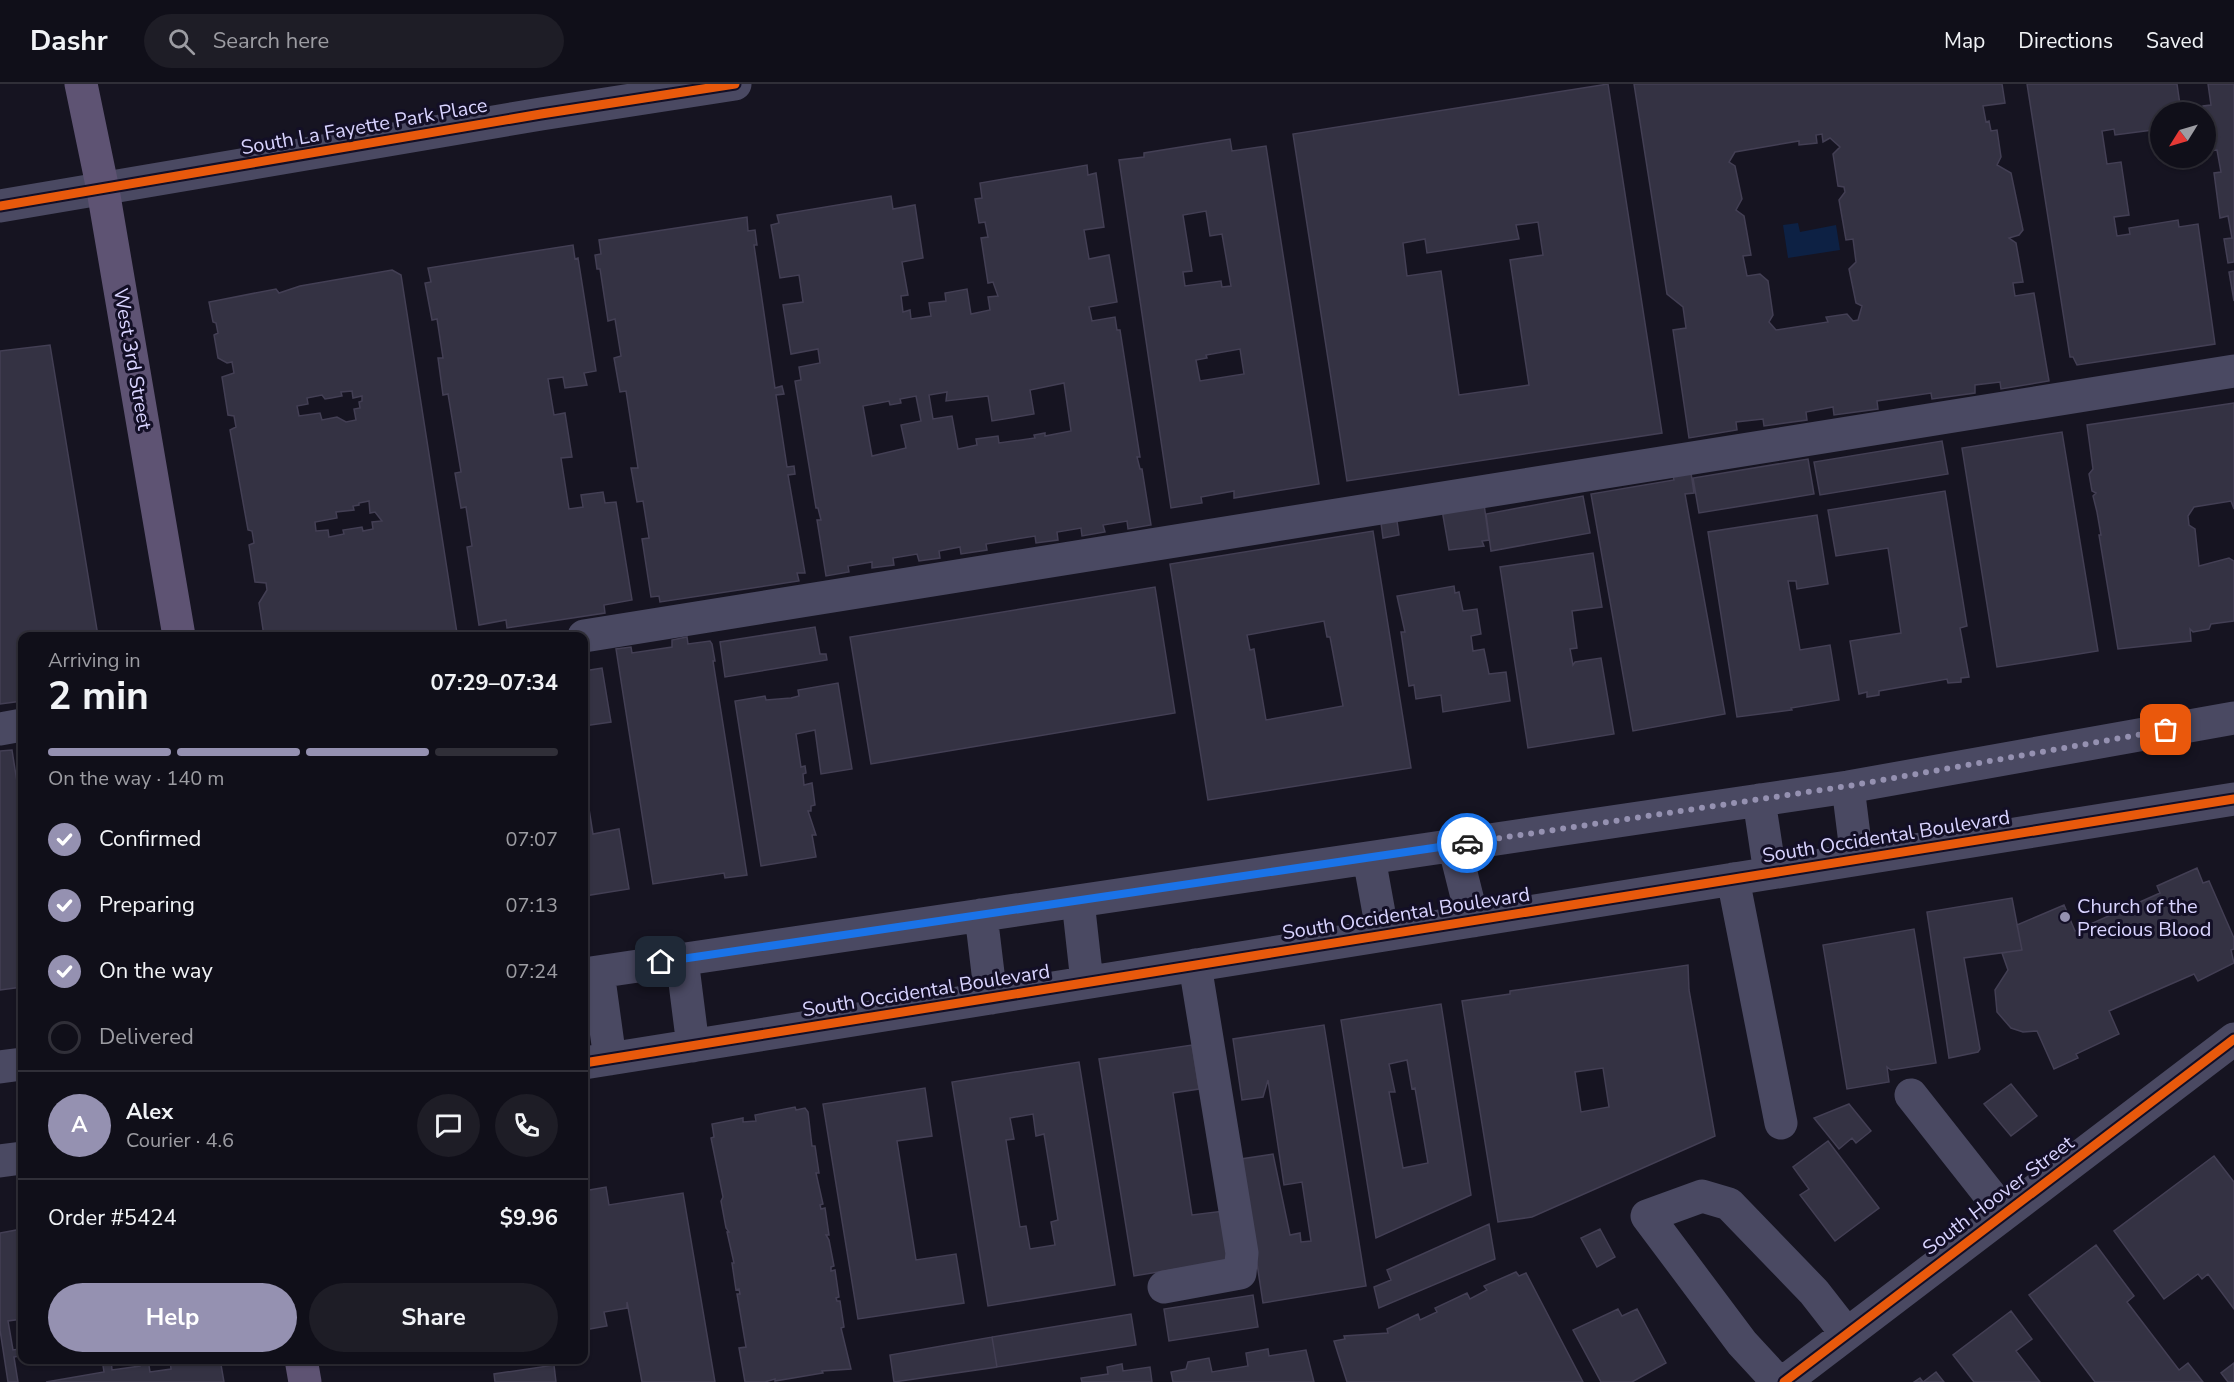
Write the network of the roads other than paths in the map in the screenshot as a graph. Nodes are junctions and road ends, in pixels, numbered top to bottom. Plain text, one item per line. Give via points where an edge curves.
1 (81, 84) edge
2 (735, 84) edge
3 (104, 190) junction
4 (0, 206) edge
5 (2234, 371) edge
6 (178, 632) edge
7 (588, 635) edge
8 (2234, 718) edge
9 (18, 726) edge
10 (0, 729) edge
11 (1848, 786) junction
12 (1758, 800) junction
13 (2218, 801) edge
14 (2234, 819) edge
15 (1454, 845) junction
16 (1369, 858) junction
17 (1857, 859) junction
18 (1770, 873) junction
19 (1733, 879) junction
20 (1078, 901) junction
21 (981, 915) junction
22 (1473, 921) junction
23 (1383, 935) junction
24 (682, 959) junction
25 (1195, 965) junction
26 (591, 973) edge
27 (1087, 982) junction
28 (991, 998) junction
29 (2232, 1045) edge
30 (693, 1046) junction
31 (597, 1061) edge
32 (18, 1065) edge
33 (0, 1067) edge
34 (1911, 1095) dead end
35 (1781, 1123) dead end
36 (18, 1159) edge
37 (0, 1161) edge
38 (2004, 1213) junction
39 (1164, 1287) dead end
40 (1846, 1333) junction
41 (302, 1364) edge
42 (305, 1382) edge
43 (1778, 1382) edge
44 (1784, 1382) edge

1 - 3 main road, West 3rd Street
2 - 3 street, South La Fayette Park Place
3 - 4 street, South La Fayette Park Place
3 - 6 main road, West 3rd Street
5 - 7 street
8 - 11 street
9 - 10 street
11 - 12 street
11 - 17 street
12 - 15 street
12 - 18 street
13 - 14 street, South Occidental Boulevard
13 - 17 street, South Occidental Boulevard
15 - 16 street
15 - 22 street
16 - 20 street
16 - 23 street
17 - 18 street, South Occidental Boulevard
18 - 19 street, South Occidental Boulevard
19 - 22 street, South Occidental Boulevard
19 - 35 street
20 - 21 street
20 - 27 street
21 - 24 street
21 - 28 street
22 - 23 street, South Occidental Boulevard
23 - 25 street, South Occidental Boulevard
24 - 26 street
24 - 30 street
25 - 27 street, South Occidental Boulevard
25 - 39 street via 1242,1253 1240,1273
26 - 31 street
27 - 28 street, South Occidental Boulevard
28 - 30 street, South Occidental Boulevard
29 - 38 street, South Hoover Street
30 - 31 street, South Occidental Boulevard
32 - 33 street
34 - 38 street
36 - 37 street
38 - 40 street, South Hoover Street
40 - 43 street via 1814,1292 1729,1204 1702,1196 1647,1216 1742,1343
40 - 44 street, South Hoover Street
41 - 42 main road

